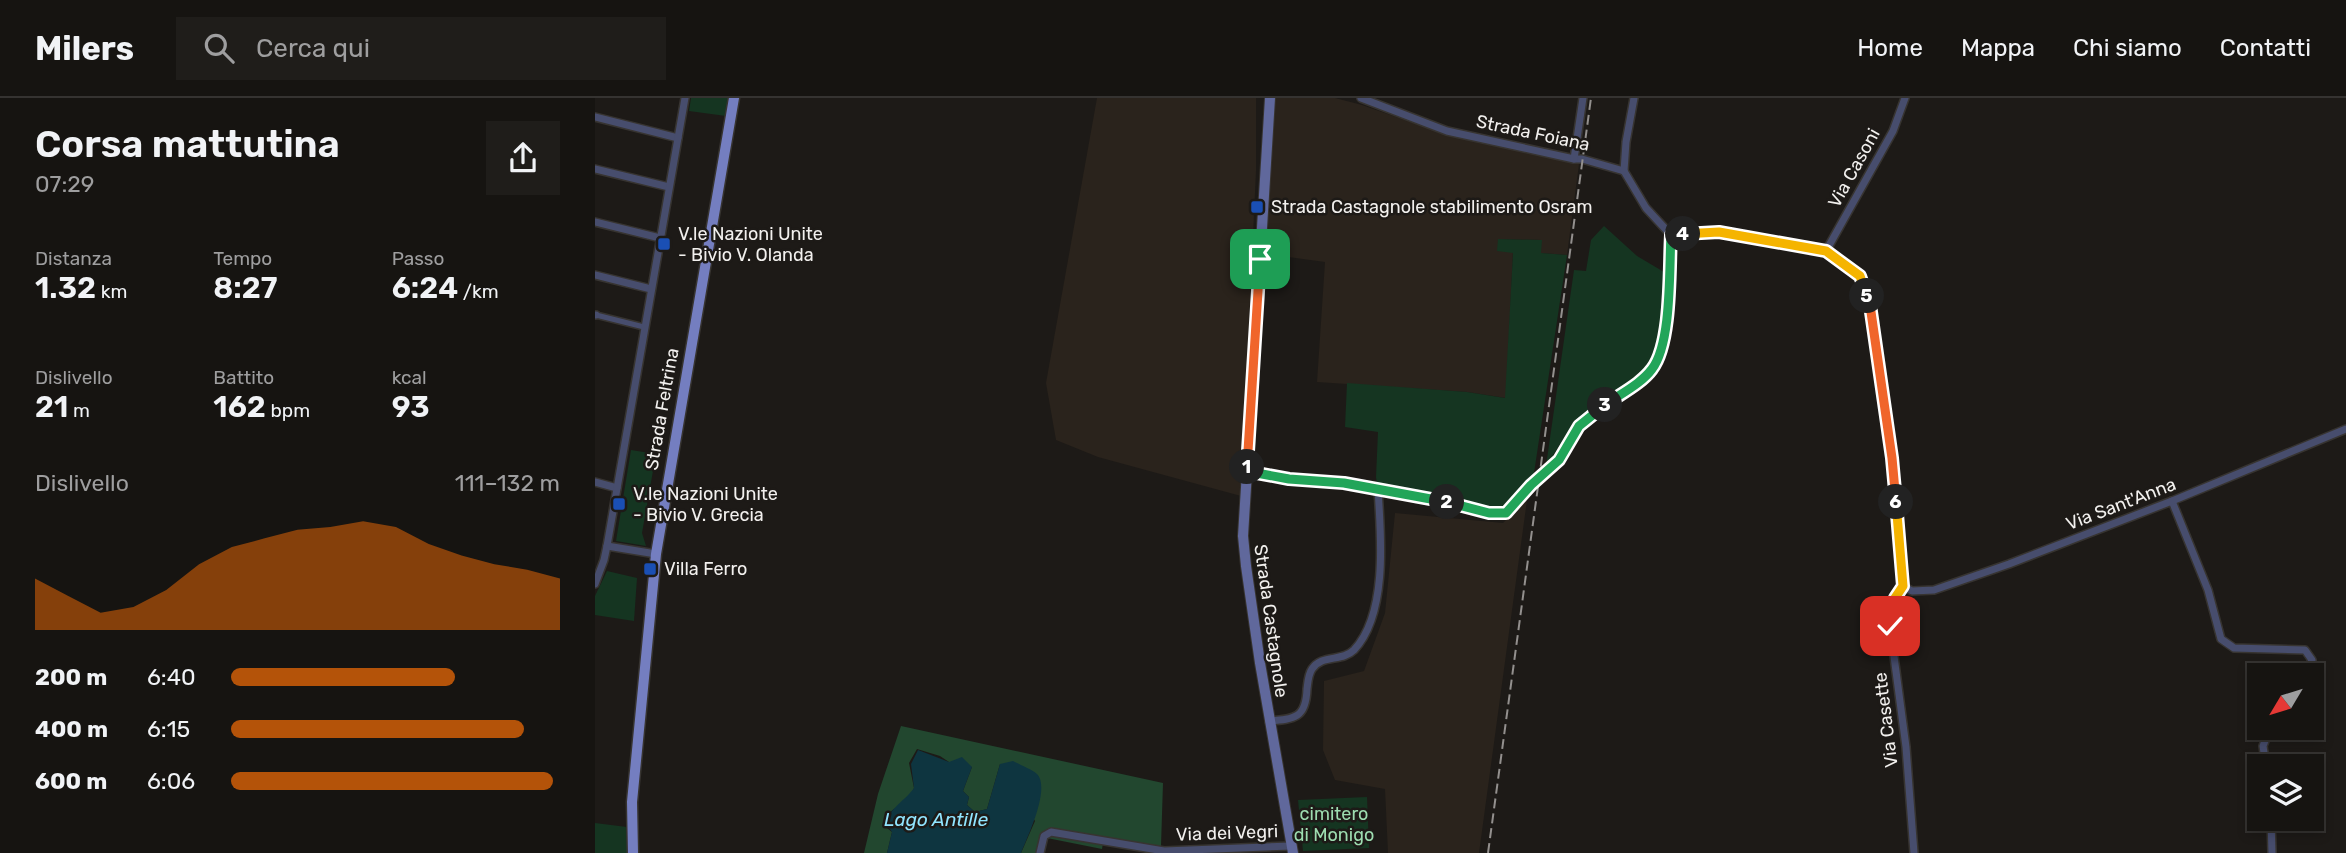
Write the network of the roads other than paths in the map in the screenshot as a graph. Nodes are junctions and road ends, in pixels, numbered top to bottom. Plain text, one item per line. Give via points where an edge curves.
1 (685, 98) edge
2 (734, 98) edge
3 (1270, 98) edge
4 (1361, 98) edge
5 (1583, 98) edge
6 (1634, 98) edge
7 (1905, 98) edge
8 (595, 117) edge
9 (678, 138) junction
10 (1574, 159) junction
11 (595, 169) edge
12 (1624, 171) junction
13 (669, 187) junction
14 (595, 222) edge
15 (1671, 235) junction
16 (660, 238) junction
17 (1826, 251) junction
18 (595, 275) edge
19 (651, 289) junction
20 (595, 315) edge
21 (644, 327) junction
22 (2346, 429) edge
23 (1246, 471) junction
24 (595, 482) edge
25 (617, 488) junction
26 (1378, 490) junction
27 (2172, 501) junction
28 (607, 546) junction
29 (656, 554) junction
30 (595, 584) edge
31 (1903, 586) junction
32 (2311, 663) edge
33 (1269, 721) junction
34 (2271, 831) edge
35 (1130, 849) edge
36 (1292, 850) edge
37 (1164, 852) edge
38 (633, 853) edge
39 (1040, 853) edge
40 (1914, 853) edge
41 (2272, 853) edge

1 - 9 street
2 - 29 main road, Strada Feltrina
3 - 23 main road, Strada Castagnole
4 - 10 street, Strada Foiana via 1447,131
5 - 10 street
6 - 12 street
7 - 17 street, Via Casoni via 1893,131
8 - 9 street
9 - 13 street
10 - 12 street, Strada Foiana
11 - 13 street
12 - 15 street via 1646,208
13 - 16 street
14 - 16 street
15 - 17 street via 1719,232
15 - 26 street via 1660,356 1651,371 1579,426 1559,460 1512,508 1497,514
16 - 19 street
17 - 31 street via 1860,276 1870,305 1892,458
18 - 19 street
19 - 21 street
20 - 21 street
21 - 25 street
22 - 27 street, Via Sant'Anna
23 - 26 street
23 - 33 main road, Strada Castagnole via 1244,552
24 - 25 street
25 - 28 street
26 - 33 street via 1381,579 1359,644 1348,655 1313,667 1299,715
27 - 31 street, Via Sant'Anna via 1934,590 1912,591
27 - 32 street via 2208,590 2221,639 2234,648 2305,650
28 - 29 street
28 - 30 street
29 - 38 main road, Strada Feltrina via 632,802
31 - 40 street, Via Casette via 1895,598 1890,626
33 - 36 main road, Strada Castagnole
34 - 41 street
35 - 37 street, Via dei Vegri
35 - 39 street, Via dei Vegri via 1051,831 1044,836
36 - 37 street, Via dei Vegri

